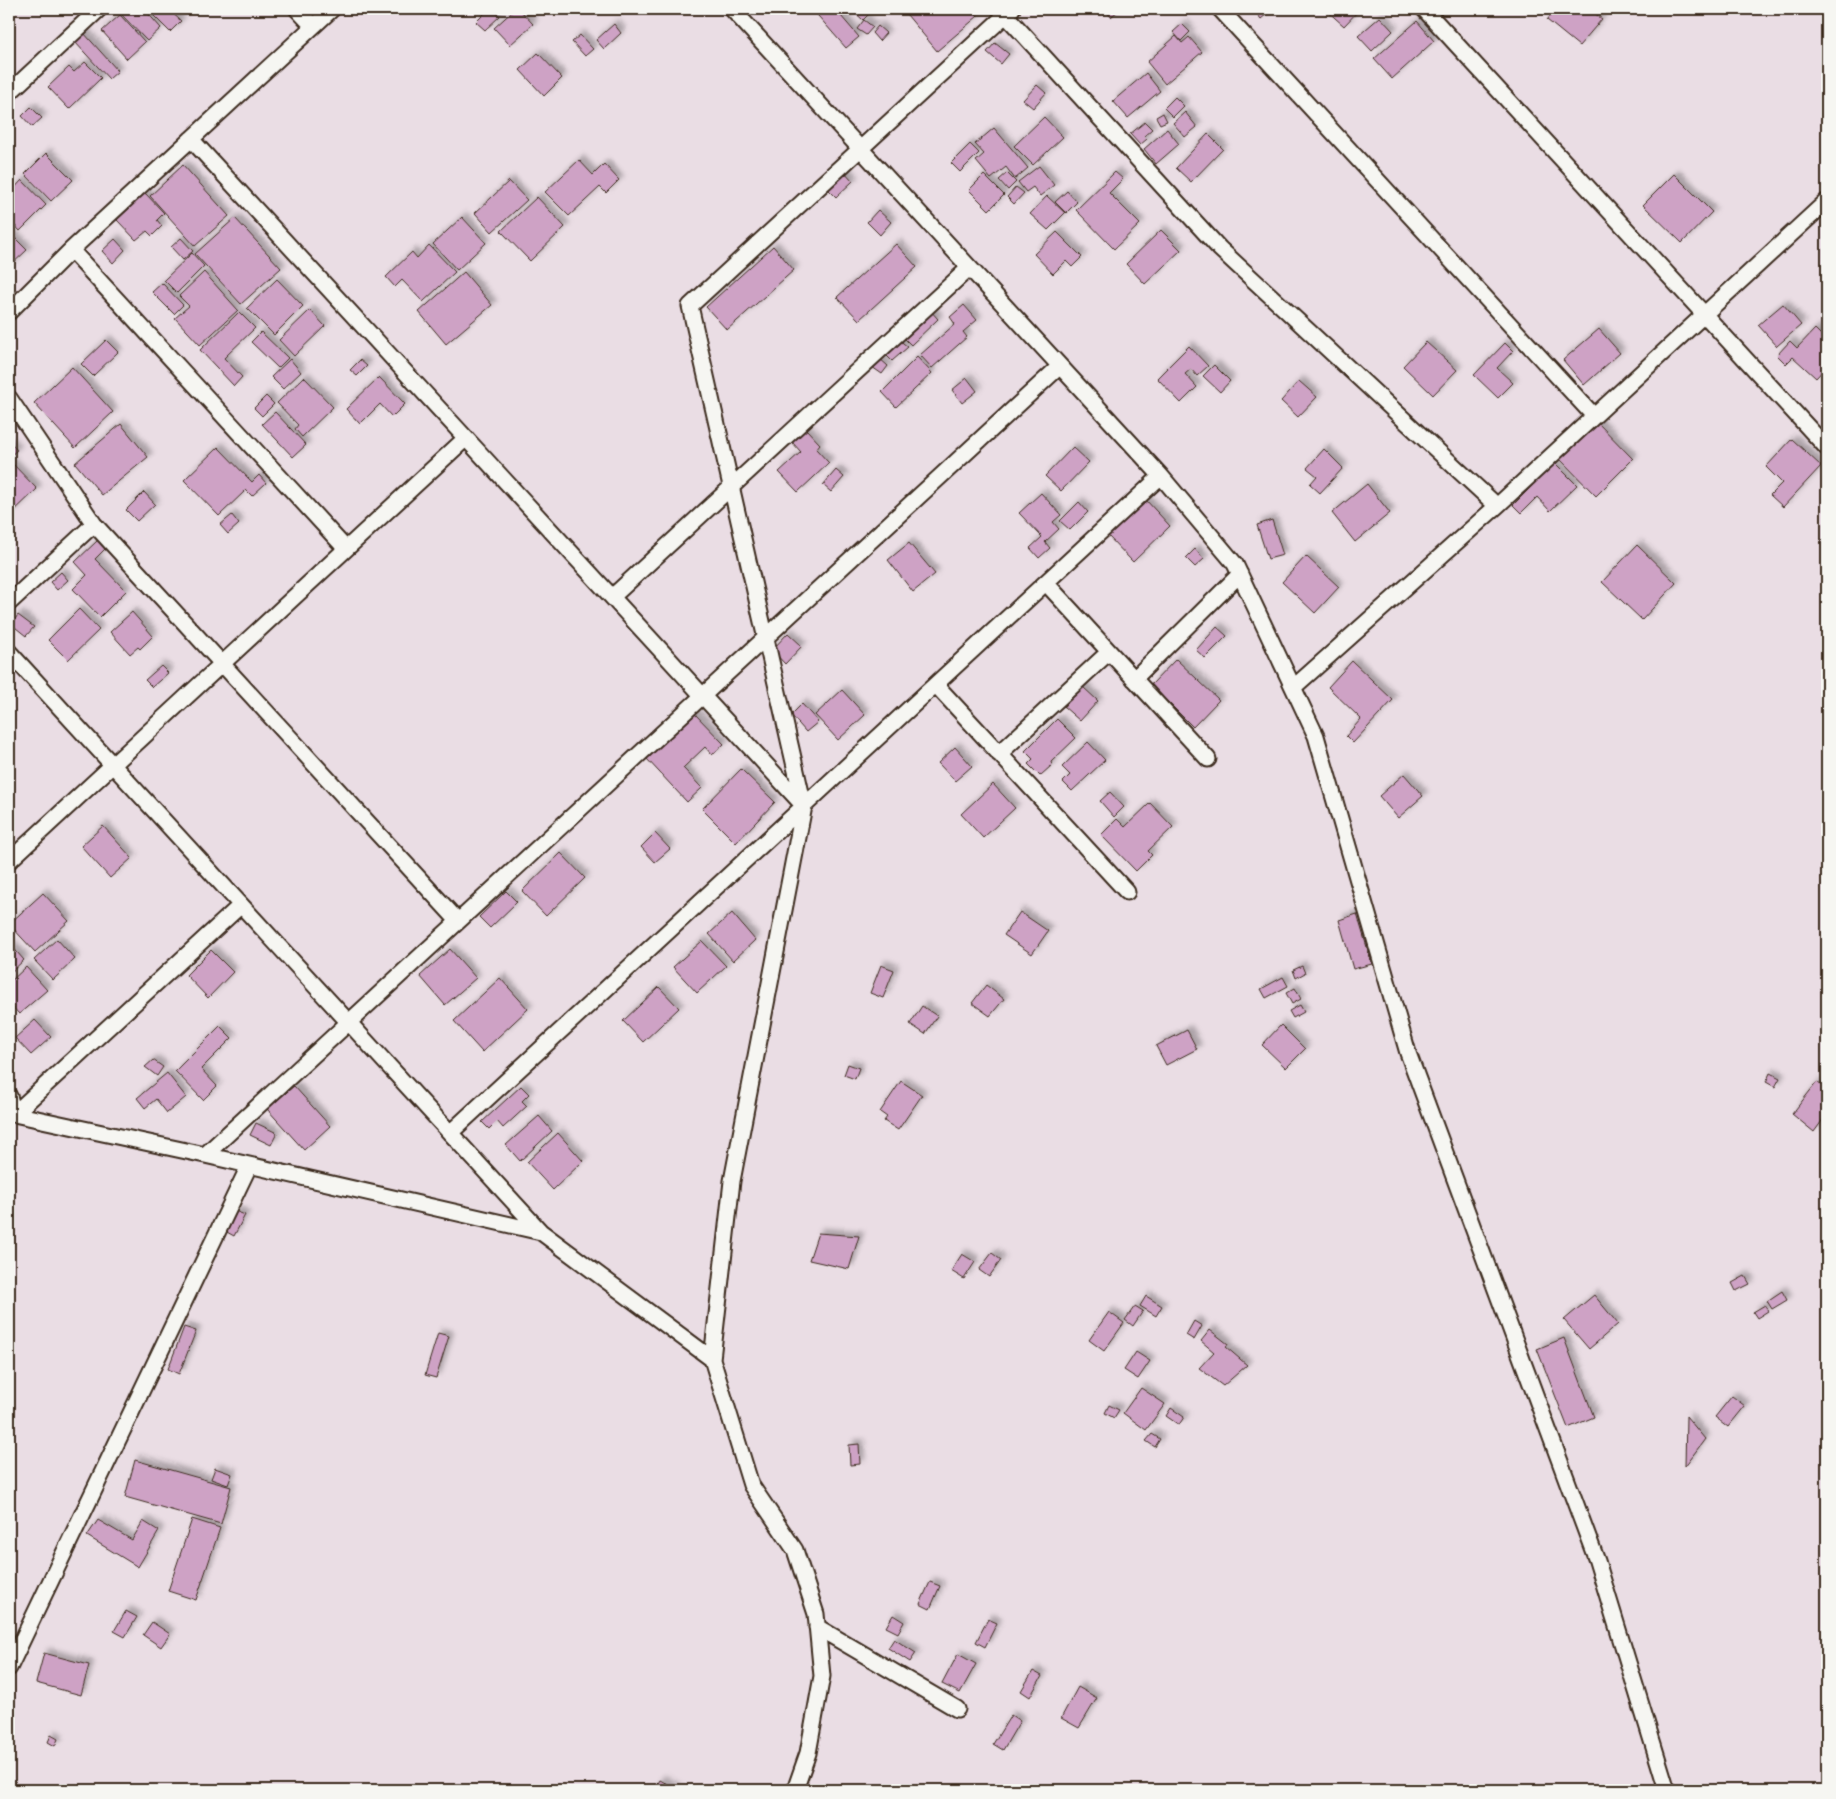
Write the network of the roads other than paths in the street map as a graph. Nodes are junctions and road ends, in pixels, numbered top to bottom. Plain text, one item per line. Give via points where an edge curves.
1 (99, 9) edge
2 (297, 9) edge
3 (332, 9) edge
4 (732, 9) edge
5 (1220, 9) edge
6 (1424, 9) edge
7 (1006, 11) edge
8 (313, 26) junction
9 (9, 93) edge
10 (191, 139) junction
11 (860, 149) junction
12 (1827, 201) edge
13 (71, 250) junction
14 (970, 268) junction
15 (9, 312) edge
16 (1704, 314) junction
17 (1060, 366) junction
18 (9, 398) edge
19 (1594, 416) junction
20 (466, 438) junction
21 (1827, 448) edge
22 (1161, 476) junction
23 (732, 487) junction
24 (1496, 506) junction
25 (94, 524) junction
26 (346, 549) junction
27 (1240, 574) junction
28 (1046, 583) junction
29 (612, 598) junction
30 (9, 603) edge
31 (766, 637) junction
32 (9, 652) edge
33 (1109, 652) junction
34 (222, 664) junction
35 (1134, 679) junction
36 (936, 684) junction
37 (1294, 687) junction
38 (702, 696) junction
39 (999, 754) junction
40 (1208, 759) dead end
41 (112, 765) junction
42 (804, 806) junction
43 (9, 861) edge
44 (1127, 892) dead end
45 (241, 905) junction
46 (458, 921) junction
47 (349, 1022) junction
48 (9, 1096) edge
49 (14, 1114) junction
50 (450, 1133) junction
51 (206, 1155) junction
52 (249, 1166) junction
53 (541, 1232) junction
54 (712, 1359) junction
55 (817, 1627) junction
56 (9, 1668) edge
57 (957, 1709) dead end
58 (795, 1790) edge
59 (1667, 1790) edge

1 - 9 street
2 - 8 street
3 - 8 street
4 - 11 street
5 - 19 street
6 - 16 street
7 - 11 street
7 - 24 street via 1220,249
8 - 10 street
10 - 13 street
10 - 20 street
11 - 14 street
11 - 23 street via 690,306
12 - 16 street
13 - 15 street
13 - 26 street
14 - 17 street
14 - 23 street
16 - 19 street
16 - 21 street
17 - 22 street
17 - 31 street
18 - 25 street
19 - 24 street
20 - 26 street
20 - 29 street
22 - 27 street
22 - 28 street
23 - 29 street
23 - 31 street
24 - 37 street
25 - 30 street
25 - 34 street
26 - 34 street
27 - 35 street
27 - 37 street
28 - 33 street
28 - 36 street
29 - 38 street
31 - 38 street
31 - 42 street
32 - 41 street
33 - 35 street
33 - 39 street
34 - 41 street
34 - 46 street
35 - 40 street
36 - 39 street
36 - 42 street
37 - 59 street via 1316,736 1408,1053 1597,1560
38 - 42 street
38 - 46 street
39 - 44 street
41 - 43 street
41 - 45 street
42 - 50 street
42 - 54 street via 732,1181
45 - 47 street
45 - 49 street
46 - 47 street
47 - 50 street
47 - 51 street
48 - 49 street
49 - 51 street
50 - 53 street
51 - 52 street
52 - 53 street
52 - 56 street
53 - 54 street
54 - 55 street via 751,1485 795,1550 816,1614
55 - 57 street
55 - 58 street via 822,1676 808,1753

